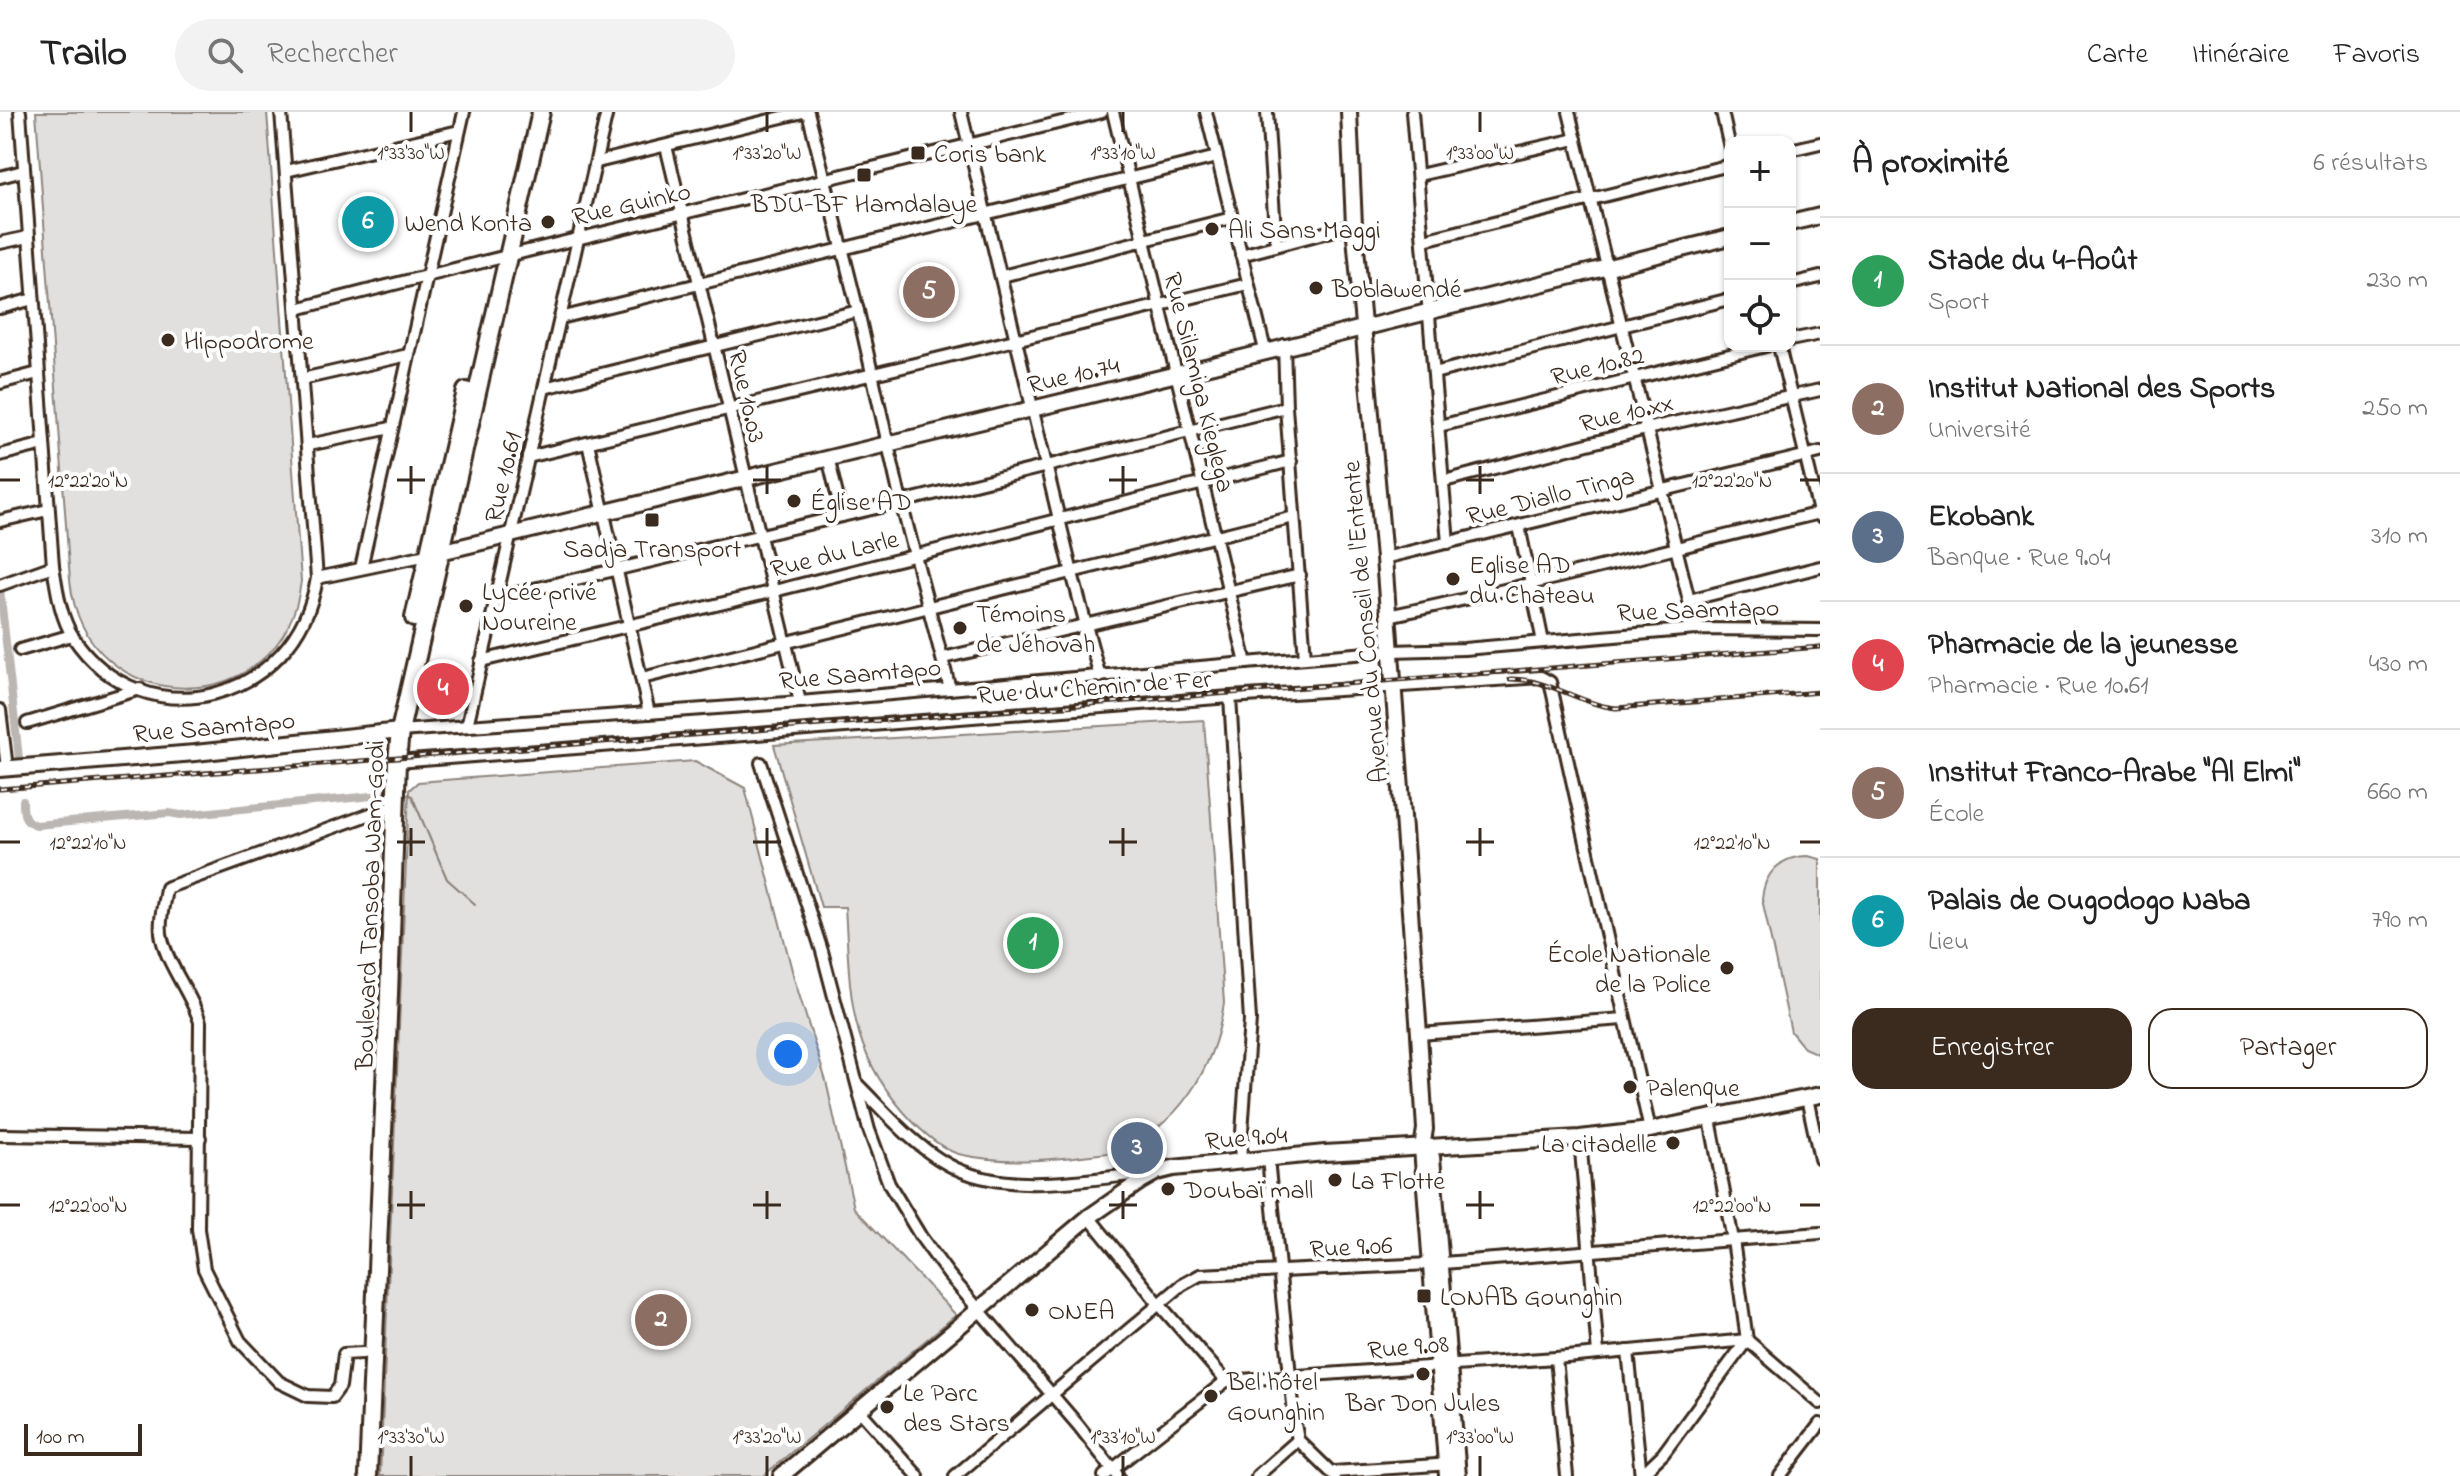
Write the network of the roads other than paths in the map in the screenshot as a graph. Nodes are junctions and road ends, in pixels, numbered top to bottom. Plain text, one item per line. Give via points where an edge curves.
1 (20, 112) edge
2 (281, 112) edge
3 (464, 112) edge
4 (531, 112) edge
5 (541, 112) edge
6 (607, 112) edge
7 (805, 112) edge
8 (961, 112) edge
9 (1102, 112) edge
10 (1113, 112) edge
11 (1206, 112) edge
12 (1267, 112) edge
13 (1349, 112) edge
14 (1412, 112) edge
15 (1569, 112) edge
16 (1722, 112) edge
17 (459, 131) junction
18 (1727, 136) edge
19 (1576, 139) junction
20 (1820, 143) edge
21 (968, 145) junction
22 (666, 146) junction
23 (1796, 149) edge
24 (1217, 157) junction
25 (597, 162) junction
26 (1724, 166) edge
27 (23, 171) junction
28 (286, 171) junction
29 (1419, 175) junction
30 (0, 177) edge
31 (1128, 178) junction
32 (826, 180) junction
33 (1591, 198) junction
34 (987, 213) junction
35 (682, 214) junction
36 (1820, 216) edge
37 (1232, 218) junction
38 (1796, 222) edge
39 (1354, 225) junction
40 (28, 237) junction
41 (580, 237) junction
42 (1724, 238) edge
43 (1424, 240) junction
44 (1144, 241) junction
45 (0, 243) edge
46 (1276, 245) junction
47 (842, 248) junction
48 (1241, 255) junction
49 (502, 258) junction
50 (1606, 267) junction
51 (429, 274) junction
52 (1002, 276) junction
53 (1820, 277) edge
54 (1796, 283) edge
55 (699, 284) junction
56 (1248, 284) junction
57 (33, 299) junction
58 (1724, 301) edge
59 (1160, 306) junction
60 (0, 308) edge
61 (297, 309) junction
62 (858, 311) junction
63 (1429, 313) junction
64 (560, 318) junction
65 (1622, 327) junction
66 (1362, 329) junction
67 (1820, 334) edge
68 (1796, 339) edge
69 (1017, 340) junction
70 (1284, 345) junction
71 (714, 346) junction
72 (1265, 350) junction
73 (1742, 352) edge
74 (1780, 352) edge
75 (408, 355) junction
76 (38, 373) junction
77 (1434, 373) junction
78 (1177, 374) junction
79 (873, 375) junction
80 (302, 379) junction
81 (1634, 379) junction
82 (0, 383) edge
83 (544, 388) junction
84 (1820, 390) edge
85 (1791, 396) junction
86 (1286, 407) junction
87 (1033, 408) junction
88 (729, 409) junction
89 (1439, 426) junction
90 (391, 428) junction
91 (1646, 429) junction
92 (1191, 430) junction
93 (886, 442) junction
94 (588, 443) junction
95 (44, 444) junction
96 (308, 445) junction
97 (1820, 452) edge
98 (0, 455) edge
99 (1805, 456) junction
100 (528, 457) junction
101 (828, 457) junction
102 (1291, 461) junction
103 (1047, 465) junction
104 (744, 478) junction
105 (1444, 481) junction
106 (1203, 482) junction
107 (1660, 489) junction
108 (901, 502) junction
109 (48, 510) junction
110 (603, 513) junction
111 (1820, 514) edge
112 (842, 516) junction
113 (1294, 517) junction
114 (1061, 520) junction
115 (0, 521) edge
116 (1519, 526) junction
117 (760, 535) junction
118 (511, 537) junction
119 (1214, 537) junction
120 (1448, 543) junction
121 (1675, 547) junction
122 (434, 554) junction
123 (915, 555) junction
124 (1384, 558) junction
125 (53, 566) junction
126 (1820, 567) edge
127 (361, 568) junction
128 (617, 570) junction
129 (1072, 573) junction
130 (1300, 575) junction
131 (317, 578) junction
132 (0, 585) edge
133 (1531, 585) junction
134 (1228, 590) junction
135 (774, 591) junction
136 (496, 598) junction
137 (1689, 600) junction
138 (930, 606) junction
139 (1388, 616) junction
140 (629, 625) junction
141 (1086, 626) junction
142 (1696, 629) junction
143 (1820, 630) edge
144 (72, 635) junction
145 (1543, 642) junction
146 (787, 643) junction
147 (20, 650) dead end
148 (1391, 651) junction
149 (943, 658) junction
150 (1305, 658) junction
151 (481, 661) junction
152 (1246, 663) junction
153 (1100, 677) junction
154 (642, 678) junction
155 (1394, 687) junction
156 (140, 689) junction
157 (950, 689) junction
158 (1230, 697) junction
159 (800, 702) junction
160 (0, 710) edge
161 (649, 713) junction
162 (27, 723) dead end
163 (467, 726) junction
164 (395, 731) junction
165 (397, 762) junction
166 (761, 763) dead end
167 (3, 769) edge
168 (387, 808) junction
169 (1624, 1019) junction
170 (1419, 1034) junction
171 (857, 1085) junction
172 (1814, 1097) edge
173 (1710, 1119) junction
174 (1650, 1130) junction
175 (0, 1135) edge
176 (200, 1138) junction
177 (1580, 1138) junction
178 (1427, 1148) junction
179 (1268, 1159) junction
180 (1820, 1159) edge
181 (1240, 1160) junction
182 (1157, 1172) junction
183 (1089, 1217) junction
184 (1820, 1233) edge
185 (1733, 1240) junction
186 (1591, 1251) junction
187 (1436, 1263) junction
188 (1279, 1272) junction
189 (1159, 1304) junction
190 (980, 1311) junction
191 (1747, 1340) junction
192 (1628, 1351) junction
193 (363, 1353) junction
194 (1598, 1354) junction
195 (1556, 1358) junction
196 (1444, 1364) junction
197 (1289, 1378) junction
198 (1226, 1381) junction
199 (1052, 1396) junction
200 (1820, 1403) edge
201 (860, 1411) junction
202 (1820, 1424) edge
203 (1298, 1440) junction
204 (1452, 1470) edge
205 (1111, 1474) edge
206 (1334, 1474) edge
207 (358, 1476) edge
208 (368, 1476) edge
209 (781, 1476) edge
210 (918, 1476) edge
211 (955, 1476) edge
212 (1257, 1476) edge
213 (1567, 1476) edge
214 (1641, 1476) edge
215 (1780, 1476) edge

1 - 27 street
2 - 28 street
3 - 17 street
4 - 49 main road, Boulevard Tansoba Wam-Godi
5 - 49 main road, Boulevard Tansoba Wam-Godi
6 - 25 street, Rue 10.61
7 - 22 street
7 - 32 street
8 - 21 street
9 - 21 street, Rue Guinko
10 - 31 street, Rue Silamiga Kieglega
11 - 24 street
12 - 46 street
13 - 39 main road, Avenue du Conseil de l'Entente
14 - 29 street
15 - 19 street
16 - 18 street
17 - 28 street
17 - 51 street
19 - 29 street
19 - 33 street
20 - 23 street
21 - 32 street, Rue Guinko
21 - 34 street
22 - 25 street
22 - 35 street, Rue 10.03
24 - 31 street
24 - 37 street
25 - 41 street, Rue 10.61
26 - 33 street
27 - 30 street
27 - 40 street
28 - 61 street
29 - 43 street
31 - 34 street
31 - 44 street, Rue Silamiga Kieglega
32 - 35 street, Rue Guinko
32 - 47 street
33 - 43 street
33 - 50 street
34 - 47 street
34 - 52 street
35 - 41 street, Rue Guinko
35 - 55 street, Rue 10.03
36 - 38 main road
37 - 44 street
37 - 48 street
39 - 46 street
39 - 66 main road, Avenue du Conseil de l'Entente
40 - 45 street
40 - 57 street
41 - 49 street, Rue Guinko
41 - 64 street, Rue 10.61
42 - 50 main road, Rue 10.74
43 - 63 street
44 - 52 street
44 - 59 street, Rue Silamiga Kieglega
46 - 48 street
47 - 55 street
47 - 62 street
48 - 56 street
49 - 51 street, Rue Guinko
49 - 122 main road, Boulevard Tansoba Wam-Godi
50 - 63 main road, Rue 10.74
50 - 65 street
51 - 61 street, Rue Guinko
51 - 75 street
52 - 69 street
53 - 54 street
55 - 64 street
55 - 71 street, Rue 10.03
56 - 59 street
56 - 72 street
57 - 60 street
57 - 76 street
58 - 65 street
59 - 69 street
59 - 78 street, Rue Silamiga Kieglega
61 - 80 street
62 - 71 street
62 - 79 street
63 - 66 main road, Rue 10.74
63 - 77 street
64 - 83 street, Rue 10.61
65 - 77 street
65 - 81 street
66 - 70 main road, Rue 10.74
66 - 124 main road, Avenue du Conseil de l'Entente
67 - 68 street
69 - 79 street
69 - 87 street
70 - 72 main road, Rue 10.74
70 - 86 street
71 - 83 street
71 - 88 street, Rue 10.03
72 - 78 main road, Rue 10.74
73 - 81 street, Rue 10.82
74 - 85 street
75 - 80 street
75 - 90 street
76 - 82 street
76 - 95 street
77 - 89 street
78 - 87 main road, Rue 10.74
78 - 92 street, Rue Silamiga Kieglega
79 - 88 street
79 - 93 street
80 - 96 street
81 - 89 street, Rue 10.82
81 - 91 street
83 - 100 street, Rue 10.61
84 - 85 street, Rue 10.xx
85 - 91 street, Rue 10.xx
85 - 99 street
86 - 92 street
86 - 102 street
87 - 93 main road, Rue 10.74
87 - 103 street
88 - 94 street
88 - 104 street, Rue 10.03
89 - 105 street
90 - 96 street
90 - 127 street
91 - 105 street, Rue 10.xx
91 - 107 street
92 - 103 street
92 - 106 street, Rue Silamiga Kieglega
93 - 101 main road, Rue 10.74
93 - 108 street
94 - 100 street
94 - 110 street
95 - 98 street
95 - 109 street
96 - 131 street
97 - 99 street, Rue Diallo Tinga
99 - 107 street, Rue Diallo Tinga
99 - 111 street
100 - 118 street, Rue 10.61
101 - 104 main road, Rue 10.74
101 - 112 street
102 - 106 street, Rue du Larle
102 - 113 street
103 - 108 street
103 - 114 street
104 - 110 main road, Rue 10.74
104 - 117 street, Rue 10.03
105 - 120 street
106 - 114 street, Rue du Larle
106 - 119 street, Rue Silamiga Kieglega
107 - 116 street, Rue Diallo Tinga
107 - 121 street
108 - 112 street
108 - 123 street
109 - 115 street
109 - 125 street
110 - 118 main road, Rue 10.74
110 - 128 street
111 - 121 street
112 - 117 street
113 - 119 street
113 - 130 street
114 - 123 street, Rue du Larle
114 - 129 street
116 - 120 street, Rue Diallo Tinga
116 - 133 street
117 - 128 street
117 - 135 street, Rue 10.03
118 - 122 main road, Rue 10.74
118 - 136 street, Rue 10.61
119 - 129 street
119 - 134 street, Rue Silamiga Kieglega
120 - 124 street, Rue Diallo Tinga
121 - 133 street
121 - 137 street
122 - 127 street
122 - 164 main road, Boulevard Tansoba Wam-Godi
123 - 135 street, Rue du Larle
123 - 138 street
124 - 139 main road, Avenue du Conseil de l'Entente
125 - 132 street
125 - 144 street
126 - 137 street
127 - 131 street
128 - 136 street
128 - 140 street
129 - 138 street
129 - 141 street
130 - 134 street
130 - 150 street
131 - 156 street via 302,628 259,675 198,697
133 - 139 street
133 - 145 street
134 - 141 street
134 - 152 street, Rue Silamiga Kieglega
135 - 140 street, Rue du Larle
135 - 146 street, Rue 10.03
136 - 151 street, Rue 10.61
137 - 142 street
138 - 146 street
138 - 149 street
139 - 148 main road, Avenue du Conseil de l'Entente
140 - 151 street, Rue du Larle
140 - 154 street
141 - 149 street
141 - 153 street
142 - 143 street, Rue Saamtapo
142 - 145 street, Rue Saamtapo
144 - 147 street
144 - 156 street via 101,667
145 - 148 street, Rue Saamtapo
146 - 154 street
146 - 159 street, Rue 10.03
148 - 150 street, Rue Saamtapo
148 - 155 main road, Avenue du Conseil de l'Entente
149 - 157 street
150 - 152 street, Rue Saamtapo
151 - 163 street, Rue 10.61
152 - 153 street, Rue Saamtapo
153 - 157 street, Rue Saamtapo
154 - 161 street
155 - 158 street, Rue du Chemin de Fer
155 - 169 street, Rue du Chemin de Fer via 1547,679
155 - 170 main road, Avenue du Conseil de l'Entente
156 - 162 street
157 - 159 street, Rue Saamtapo
158 - 165 street, Rue du Chemin de Fer
158 - 181 street via 1250,1020
159 - 161 street, Rue Saamtapo
160 - 167 street
161 - 163 street, Rue Saamtapo
163 - 164 street, Rue Saamtapo
164 - 165 main road, Boulevard Tansoba Wam-Godi
164 - 167 main road, Rue Saamtapo
164 - 168 main road, Boulevard Tansoba Wam-Godi
165 - 208 main road, Boulevard Tansoba Wam-Godi
166 - 171 street via 822,951
168 - 176 street via 166,888 162,940 200,1022
168 - 193 main road, Boulevard Tansoba Wam-Godi
169 - 170 street
169 - 174 street
170 - 178 main road, Avenue du Conseil de l'Entente
171 - 182 street via 923,1148 982,1179 1014,1183
171 - 190 street via 889,1184 921,1237
172 - 173 main road, Rue 9.04
172 - 180 street
173 - 174 main road, Rue 9.04
173 - 185 street
174 - 177 main road, Rue 9.04
175 - 176 street
176 - 193 street via 198,1229 204,1269 240,1341 279,1382 308,1396 332,1397 340,1386 344,1354
177 - 178 main road, Rue 9.04
177 - 186 street
178 - 179 main road, Rue 9.04
178 - 187 main road, Avenue du Conseil de l'Entente
179 - 181 main road, Rue 9.04
179 - 188 street
181 - 182 main road, Rue 9.04
182 - 183 main road, Rue 9.04
183 - 189 street
183 - 190 main road, Rue 9.04
184 - 185 street, Rue 9.06
185 - 186 street, Rue 9.06
185 - 191 street
186 - 187 street, Rue 9.06
186 - 194 street
187 - 188 street, Rue 9.06
187 - 196 main road, Avenue du Conseil de l'Entente
188 - 189 street, Rue 9.06 via 1200,1275
188 - 197 street
189 - 198 street
189 - 199 street, Rue 9.06
190 - 199 street
190 - 201 main road, Rue 9.04
191 - 192 street, Rue 9.08
191 - 200 street
191 - 214 street
192 - 194 street, Rue 9.08
192 - 214 street
193 - 207 main road, Boulevard Tansoba Wam-Godi
194 - 195 street, Rue 9.08
195 - 196 street, Rue 9.08
195 - 213 street
196 - 197 street, Rue 9.08
196 - 204 main road, Avenue du Conseil de l'Entente
197 - 198 street, Rue 9.08
197 - 203 street
198 - 205 street
199 - 205 street
199 - 211 street, Rue 9.06
201 - 209 main road, Rue 9.04
201 - 210 street
202 - 215 street
203 - 206 street
203 - 212 street
204 - 206 street

